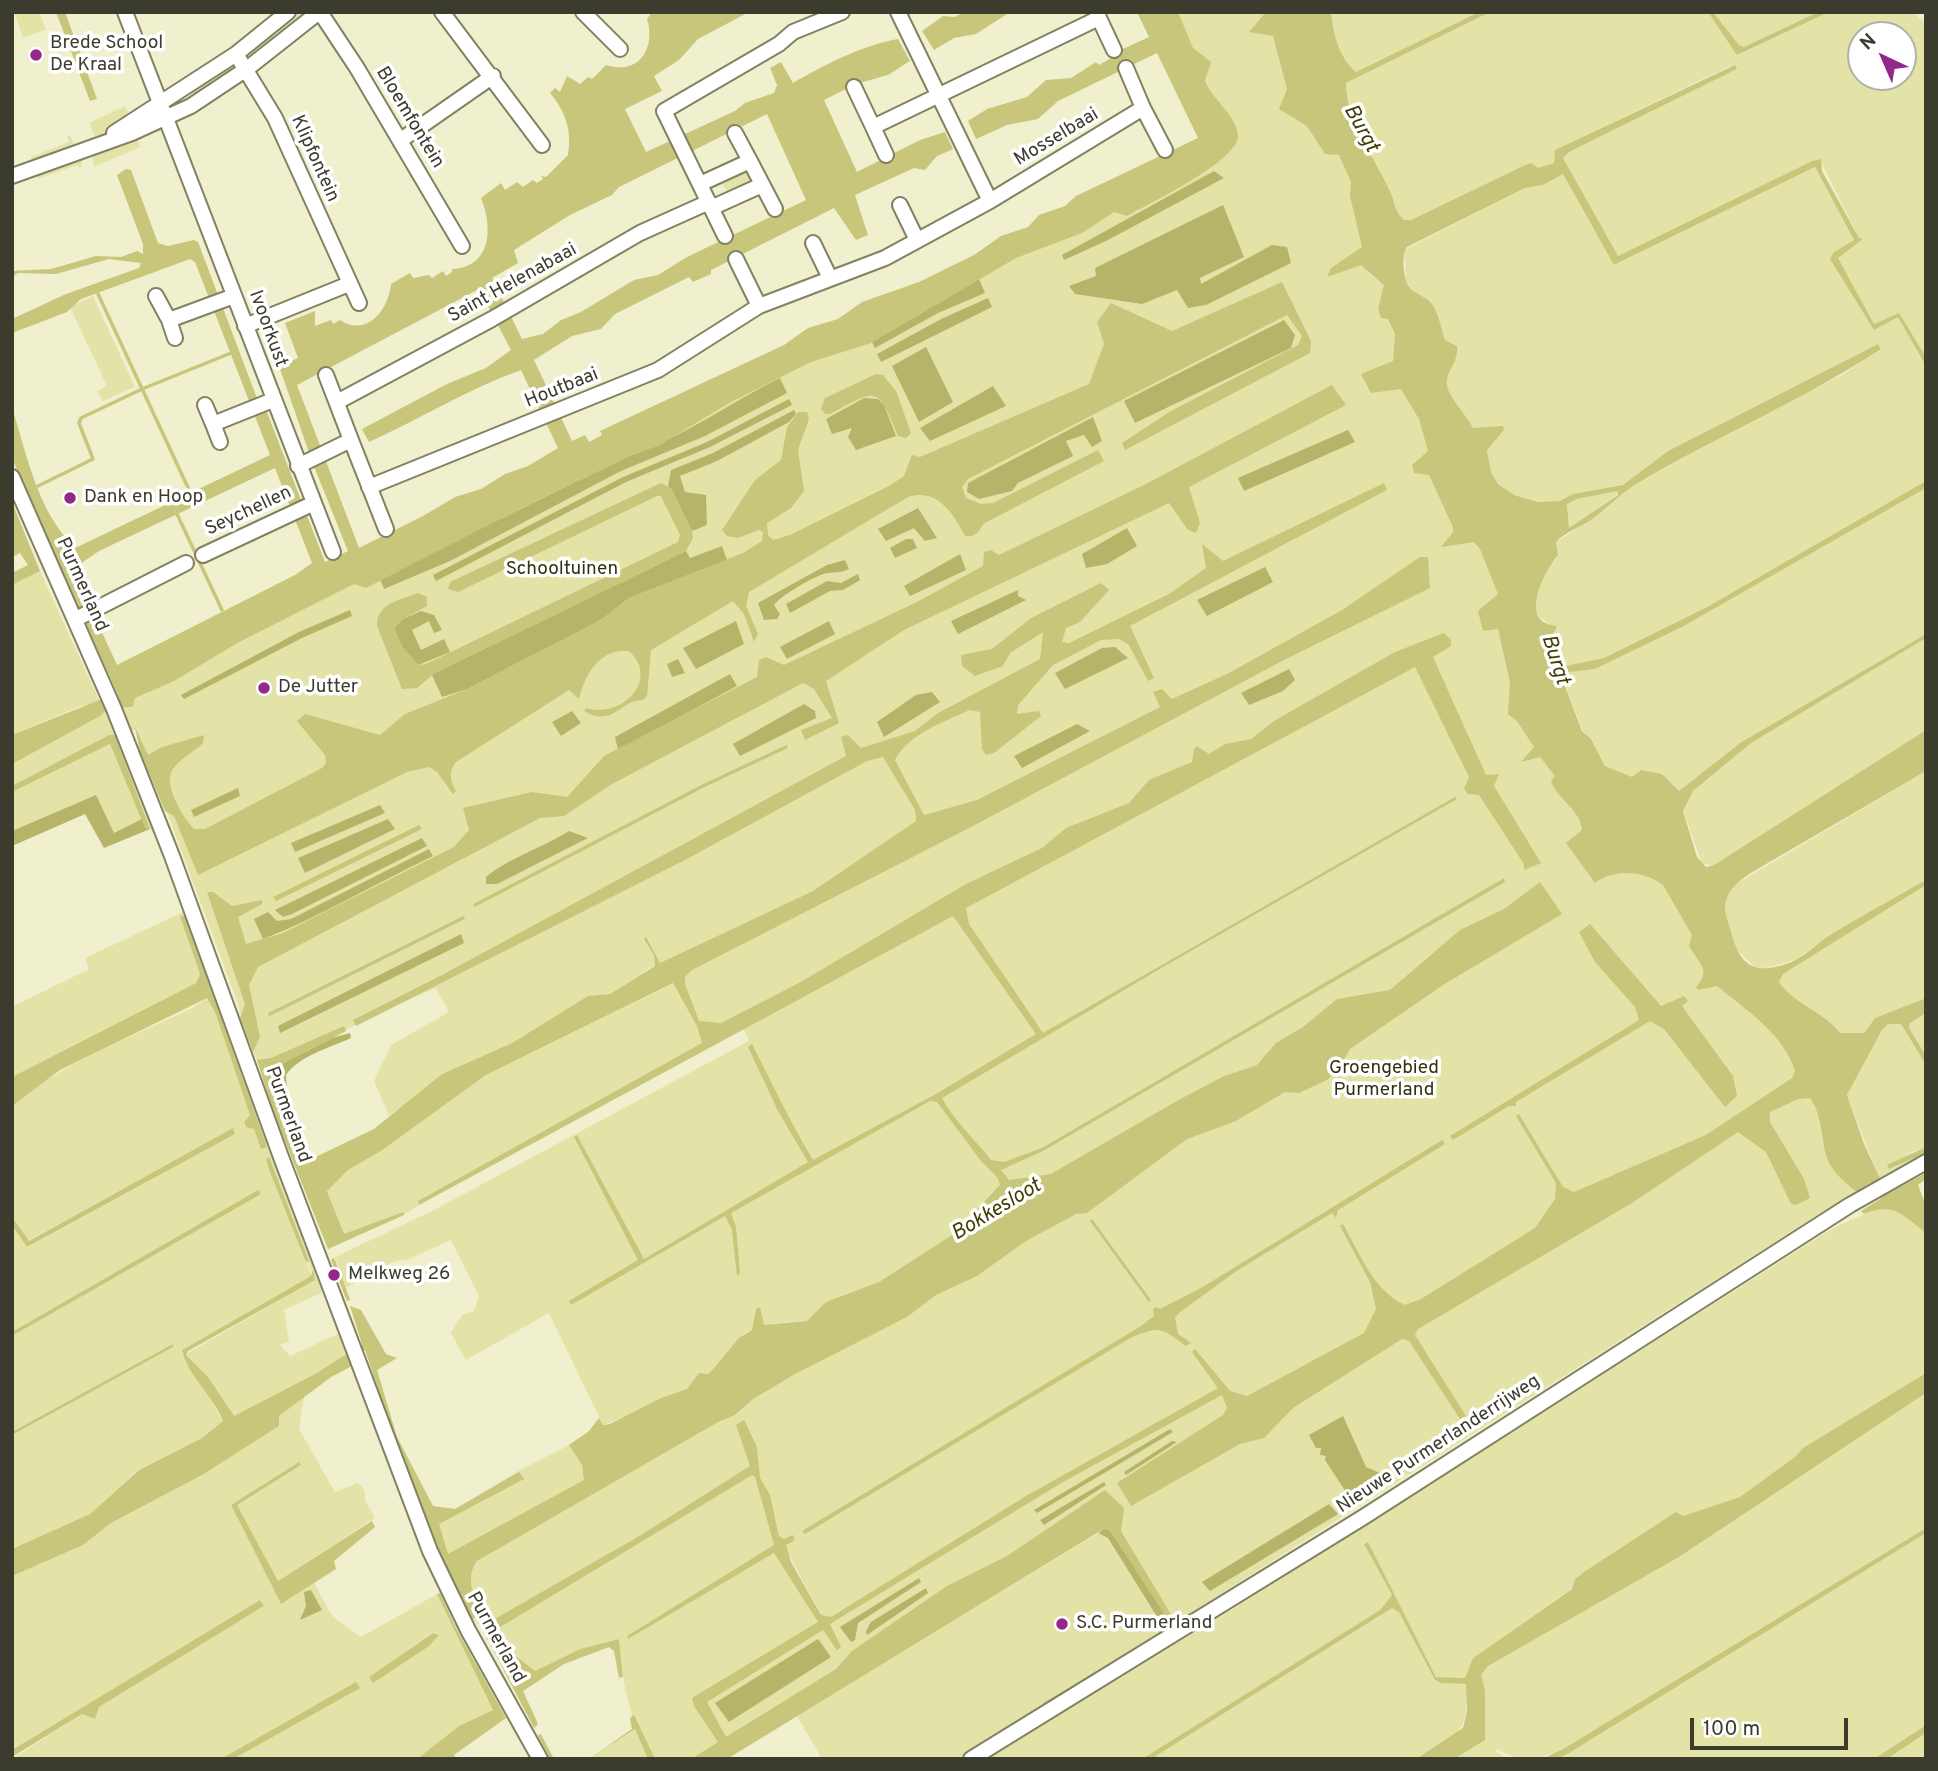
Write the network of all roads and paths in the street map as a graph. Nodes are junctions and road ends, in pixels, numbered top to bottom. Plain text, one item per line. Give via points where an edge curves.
1 (125, 12) edge
2 (288, 12) edge
3 (320, 12) edge
4 (442, 12) edge
5 (583, 12) edge
6 (842, 12) edge
7 (898, 12) edge
8 (1098, 15) edge
9 (620, 49) dead end
10 (1114, 50) dead end
11 (236, 54) junction
12 (248, 68) junction
13 (1126, 68) dead end
14 (492, 76) junction
15 (854, 87) dead end
16 (938, 94) junction
17 (161, 103) junction
18 (1143, 108) junction
19 (165, 118) junction
20 (873, 127) junction
21 (735, 133) dead end
22 (401, 140) junction
23 (94, 145) junction
24 (542, 145) dead end
25 (1165, 150) dead end
26 (886, 155) dead end
27 (750, 161) junction
28 (12, 176) edge
29 (700, 184) junction
30 (762, 186) junction
31 (990, 201) junction
32 (710, 205) junction
33 (900, 205) dead end
34 (775, 209) dead end
35 (725, 236) dead end
36 (917, 240) junction
37 (813, 243) dead end
38 (462, 246) dead end
39 (736, 259) dead end
40 (830, 278) junction
41 (349, 284) junction
42 (156, 296) dead end
43 (230, 297) junction
44 (359, 303) dead end
45 (759, 306) junction
46 (169, 320) junction
47 (245, 326) junction
48 (175, 338) dead end
49 (326, 375) dead end
50 (270, 402) junction
51 (337, 402) junction
52 (205, 405) dead end
53 (213, 424) junction
54 (351, 440) junction
55 (220, 442) dead end
56 (303, 463) junction
57 (12, 477) edge
58 (369, 487) junction
59 (309, 506) junction
60 (386, 529) dead end
61 (333, 552) dead end
62 (203, 555) dead end
63 (186, 563) dead end
64 (78, 617) junction
65 (1926, 1162) edge
66 (540, 1759) edge
67 (971, 1759) edge

1 - 17 street, Ivoorkust
2 - 11 street
3 - 12 street
3 - 22 street, Bloemfontein
4 - 14 street
5 - 9 street
6 - 29 street via 793,32 664,111
7 - 16 street
8 - 10 street
8 - 16 street
11 - 12 street, Klipfontein
11 - 17 street
12 - 19 street
12 - 41 street, Klipfontein
13 - 18 street
14 - 22 street
14 - 24 street
15 - 20 street
16 - 20 street
16 - 31 street
17 - 19 street, Ivoorkust
17 - 23 street
18 - 25 street
18 - 31 street, Mosselbaai
19 - 23 street
19 - 43 street, Ivoorkust via 187,166
20 - 26 street
21 - 27 street
22 - 38 street, Bloemfontein
23 - 28 street
27 - 29 street
27 - 30 street
29 - 32 street
30 - 32 street, Saint Helenabaai
30 - 34 street
31 - 36 street, Houtbaai
32 - 35 street
32 - 51 street, Saint Helenabaai via 640,233
33 - 36 street
36 - 40 street, Houtbaai via 885,258
37 - 40 street
39 - 45 street
40 - 45 street, Houtbaai
41 - 44 street, Klipfontein
41 - 47 street
42 - 46 street
43 - 46 street
43 - 47 street, Ivoorkust
45 - 58 street, Houtbaai via 658,370
46 - 48 street
47 - 50 street, Ivoorkust
49 - 51 street
50 - 53 street
50 - 56 street, Ivoorkust
51 - 54 street
52 - 53 street
53 - 55 street
54 - 56 street
54 - 58 street
56 - 59 street, Ivoorkust
57 - 64 street, Purmerland
58 - 60 street
59 - 61 street, Ivoorkust
59 - 62 street, Seychellen
63 - 64 street
64 - 66 street, Purmerland via 172,856 393,1457 446,1587
65 - 67 street, Nieuwe Purmerlanderrijweg

